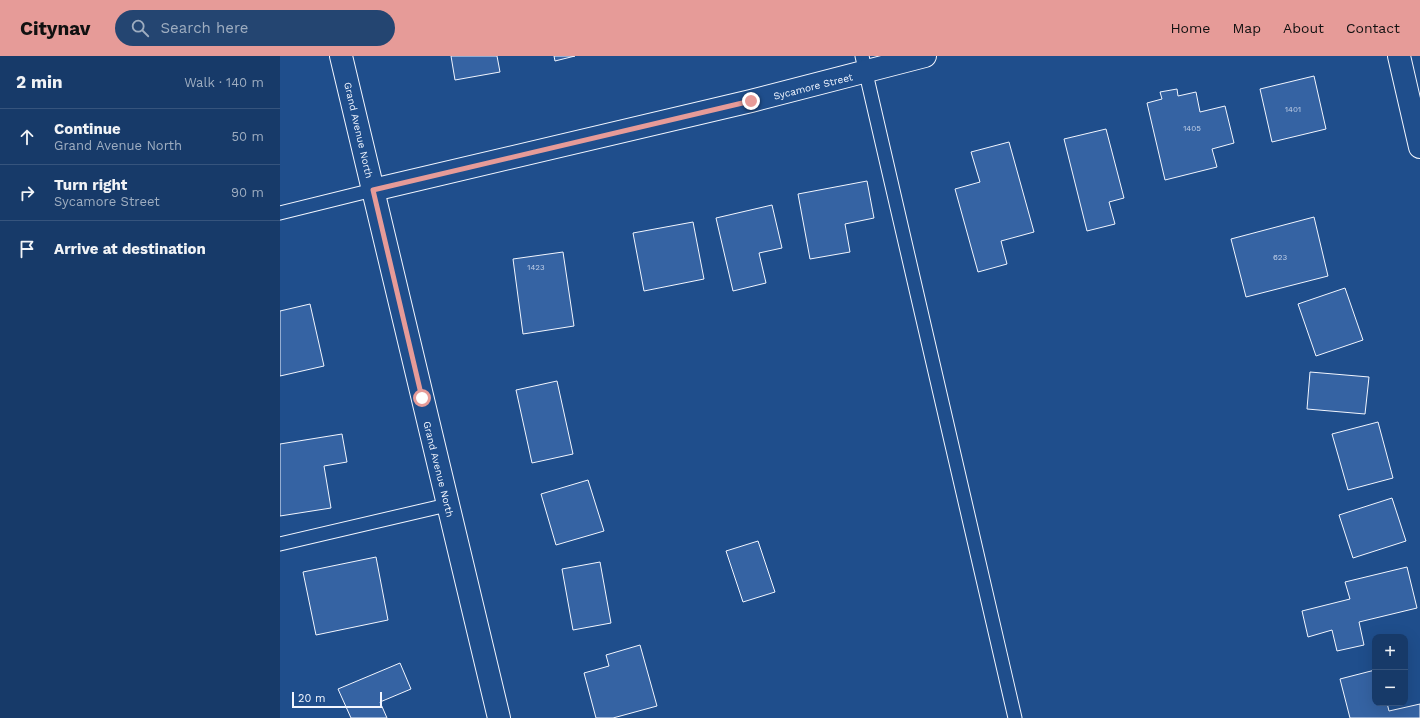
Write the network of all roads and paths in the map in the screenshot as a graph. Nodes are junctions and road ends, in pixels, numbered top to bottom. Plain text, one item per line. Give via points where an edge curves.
1 (341, 56) edge
2 (925, 56) edge
3 (1399, 56) edge
4 (864, 64) edge
5 (1420, 148) edge
6 (373, 190) junction
7 (280, 214) edge
8 (448, 505) junction
9 (280, 544) edge
10 (499, 718) edge
11 (1015, 718) edge

1 - 6 main road, Grand Avenue North
2 - 4 main road, Sycamore Street
3 - 5 main road
4 - 6 main road, Sycamore Street
4 - 11 lane
6 - 7 lane
6 - 8 main road, Grand Avenue North
8 - 9 lane
8 - 10 main road, Grand Avenue North

